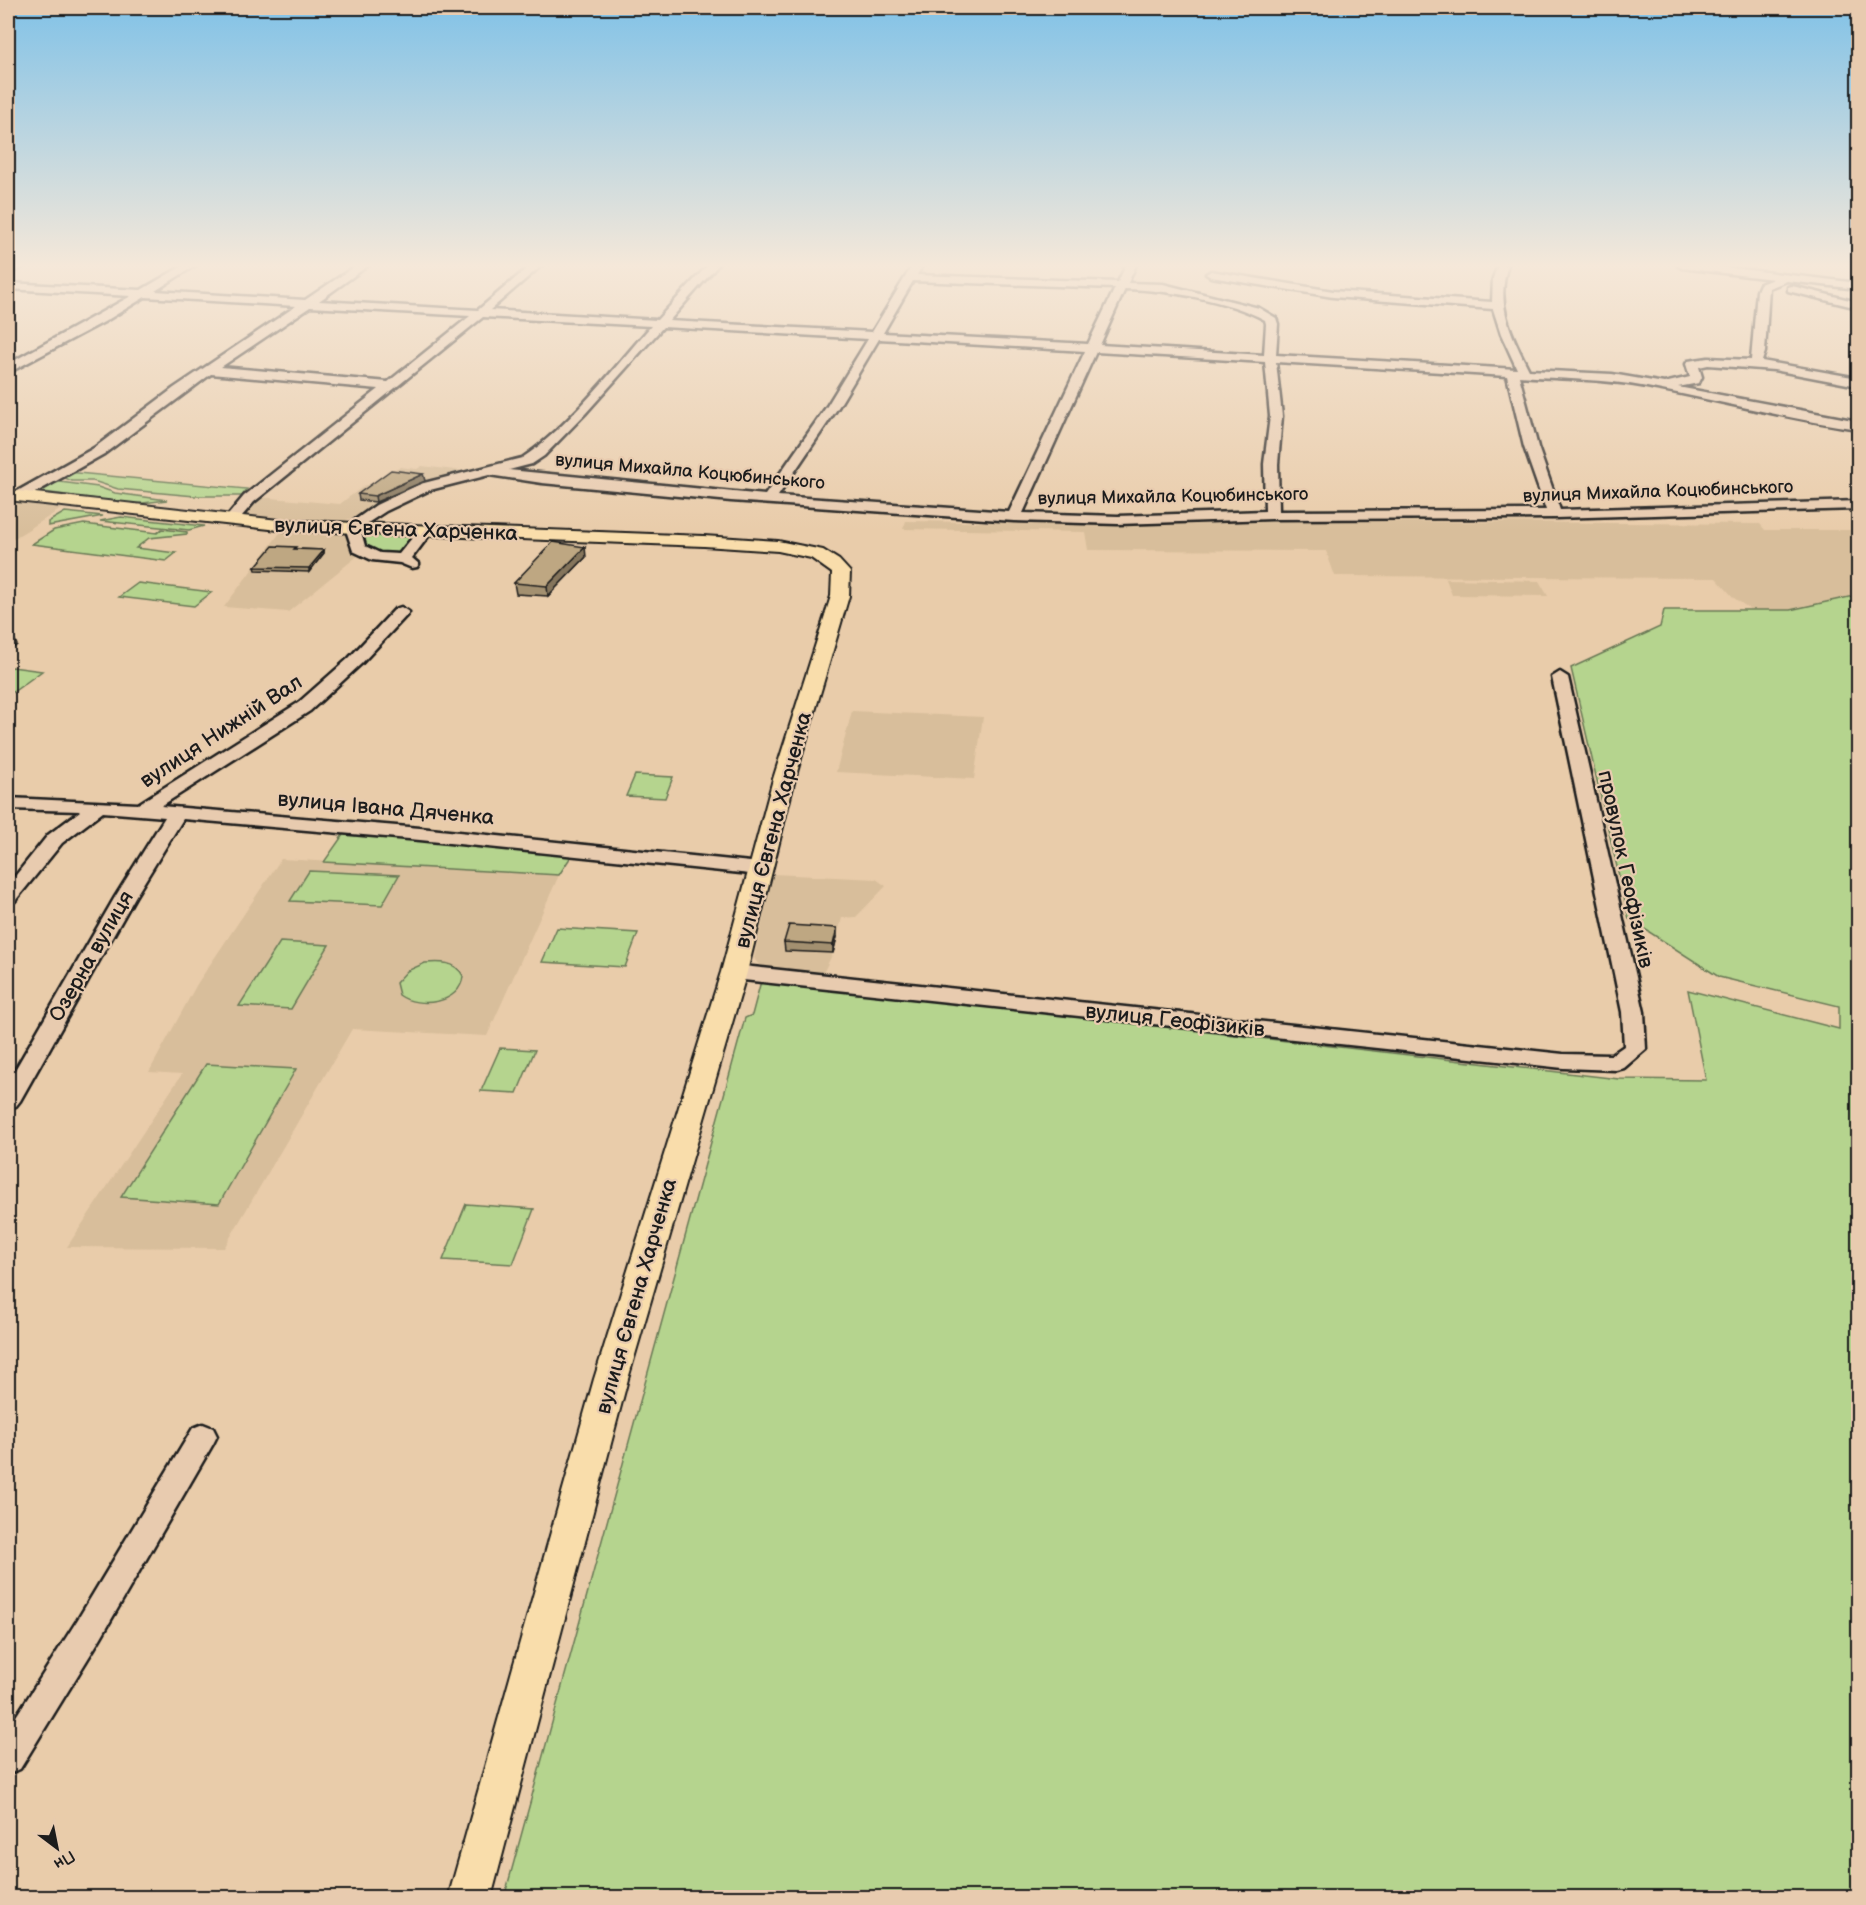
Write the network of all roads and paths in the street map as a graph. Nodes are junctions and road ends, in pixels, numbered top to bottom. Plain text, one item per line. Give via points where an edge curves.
1 (36, 354) edge
2 (232, 354) edge
3 (428, 354) edge
4 (633, 354) edge
5 (864, 354) edge
6 (1087, 354) edge
7 (1208, 354) edge
8 (1270, 354) edge
9 (1512, 354) edge
10 (1758, 354) edge
11 (8, 357) edge
12 (1270, 357) junction
13 (27, 359) junction
14 (1755, 365) junction
15 (8, 369) edge
16 (208, 370) junction
17 (1519, 372) junction
18 (1858, 382) edge
19 (388, 386) junction
20 (1663, 387) junction
21 (1858, 425) edge
22 (489, 471) junction
23 (13, 496) edge
24 (770, 499) junction
25 (1858, 505) edge
26 (1555, 514) junction
27 (1272, 515) junction
28 (1014, 517) junction
29 (231, 520) junction
30 (352, 527) junction
31 (426, 530) junction
32 (401, 612) dead end
33 (1560, 677) dead end
34 (8, 803) edge
35 (99, 806) junction
36 (141, 810) junction
37 (177, 813) junction
38 (760, 869) junction
39 (8, 897) edge
40 (734, 972) junction
41 (1616, 1063) joint
42 (8, 1101) edge
43 (203, 1436) dead end
44 (8, 1758) edge
45 (469, 1898) edge

1 - 13 street
2 - 16 street
3 - 19 street
4 - 22 street via 539,453
5 - 24 street
6 - 28 street
7 - 12 street
8 - 12 street
9 - 17 street
10 - 14 street
11 - 13 street
12 - 17 street
12 - 27 street via 1276,416 1271,464
13 - 15 street
14 - 18 street
14 - 20 street via 1699,362 1691,367 1695,380
16 - 19 street
16 - 23 street via 99,451
17 - 20 street via 1626,380
17 - 26 street via 1531,447
19 - 29 street via 249,499
20 - 21 street
22 - 24 street, вулиця Михайла Коцюбинського
22 - 30 street via 425,487
23 - 29 main road, вулиця Євгена Харченка
24 - 28 street, вулиця Михайла Коцюбинського
25 - 26 street, вулиця Михайла Коцюбинського
26 - 27 street, вулиця Михайла Коцюбинського
27 - 28 street, вулиця Михайла Коцюбинського via 1118,520
29 - 30 main road, вулиця Євгена Харченка
30 - 31 main road, вулиця Євгена Харченка
30 - 31 street via 358,548 377,557 407,561
31 - 38 main road, вулиця Євгена Харченка via 768,545 809,551 841,572 840,596
32 - 36 street, вулиця Нижній Вал via 304,707
33 - 41 street, провулок Геофізиків via 1633,1012 1635,1049
34 - 35 street, вулиця Івана Дяченка
35 - 36 street, вулиця Івана Дяченка
35 - 39 street via 56,839
36 - 37 street, вулиця Івана Дяченка
37 - 38 street, вулиця Івана Дяченка
37 - 42 street, Озерна вулиця
38 - 40 main road, вулиця Євгена Харченка
40 - 41 street, вулиця Геофізиків via 1221,1026
40 - 45 main road, вулиця Євгена Харченка via 611,1379
43 - 44 street

